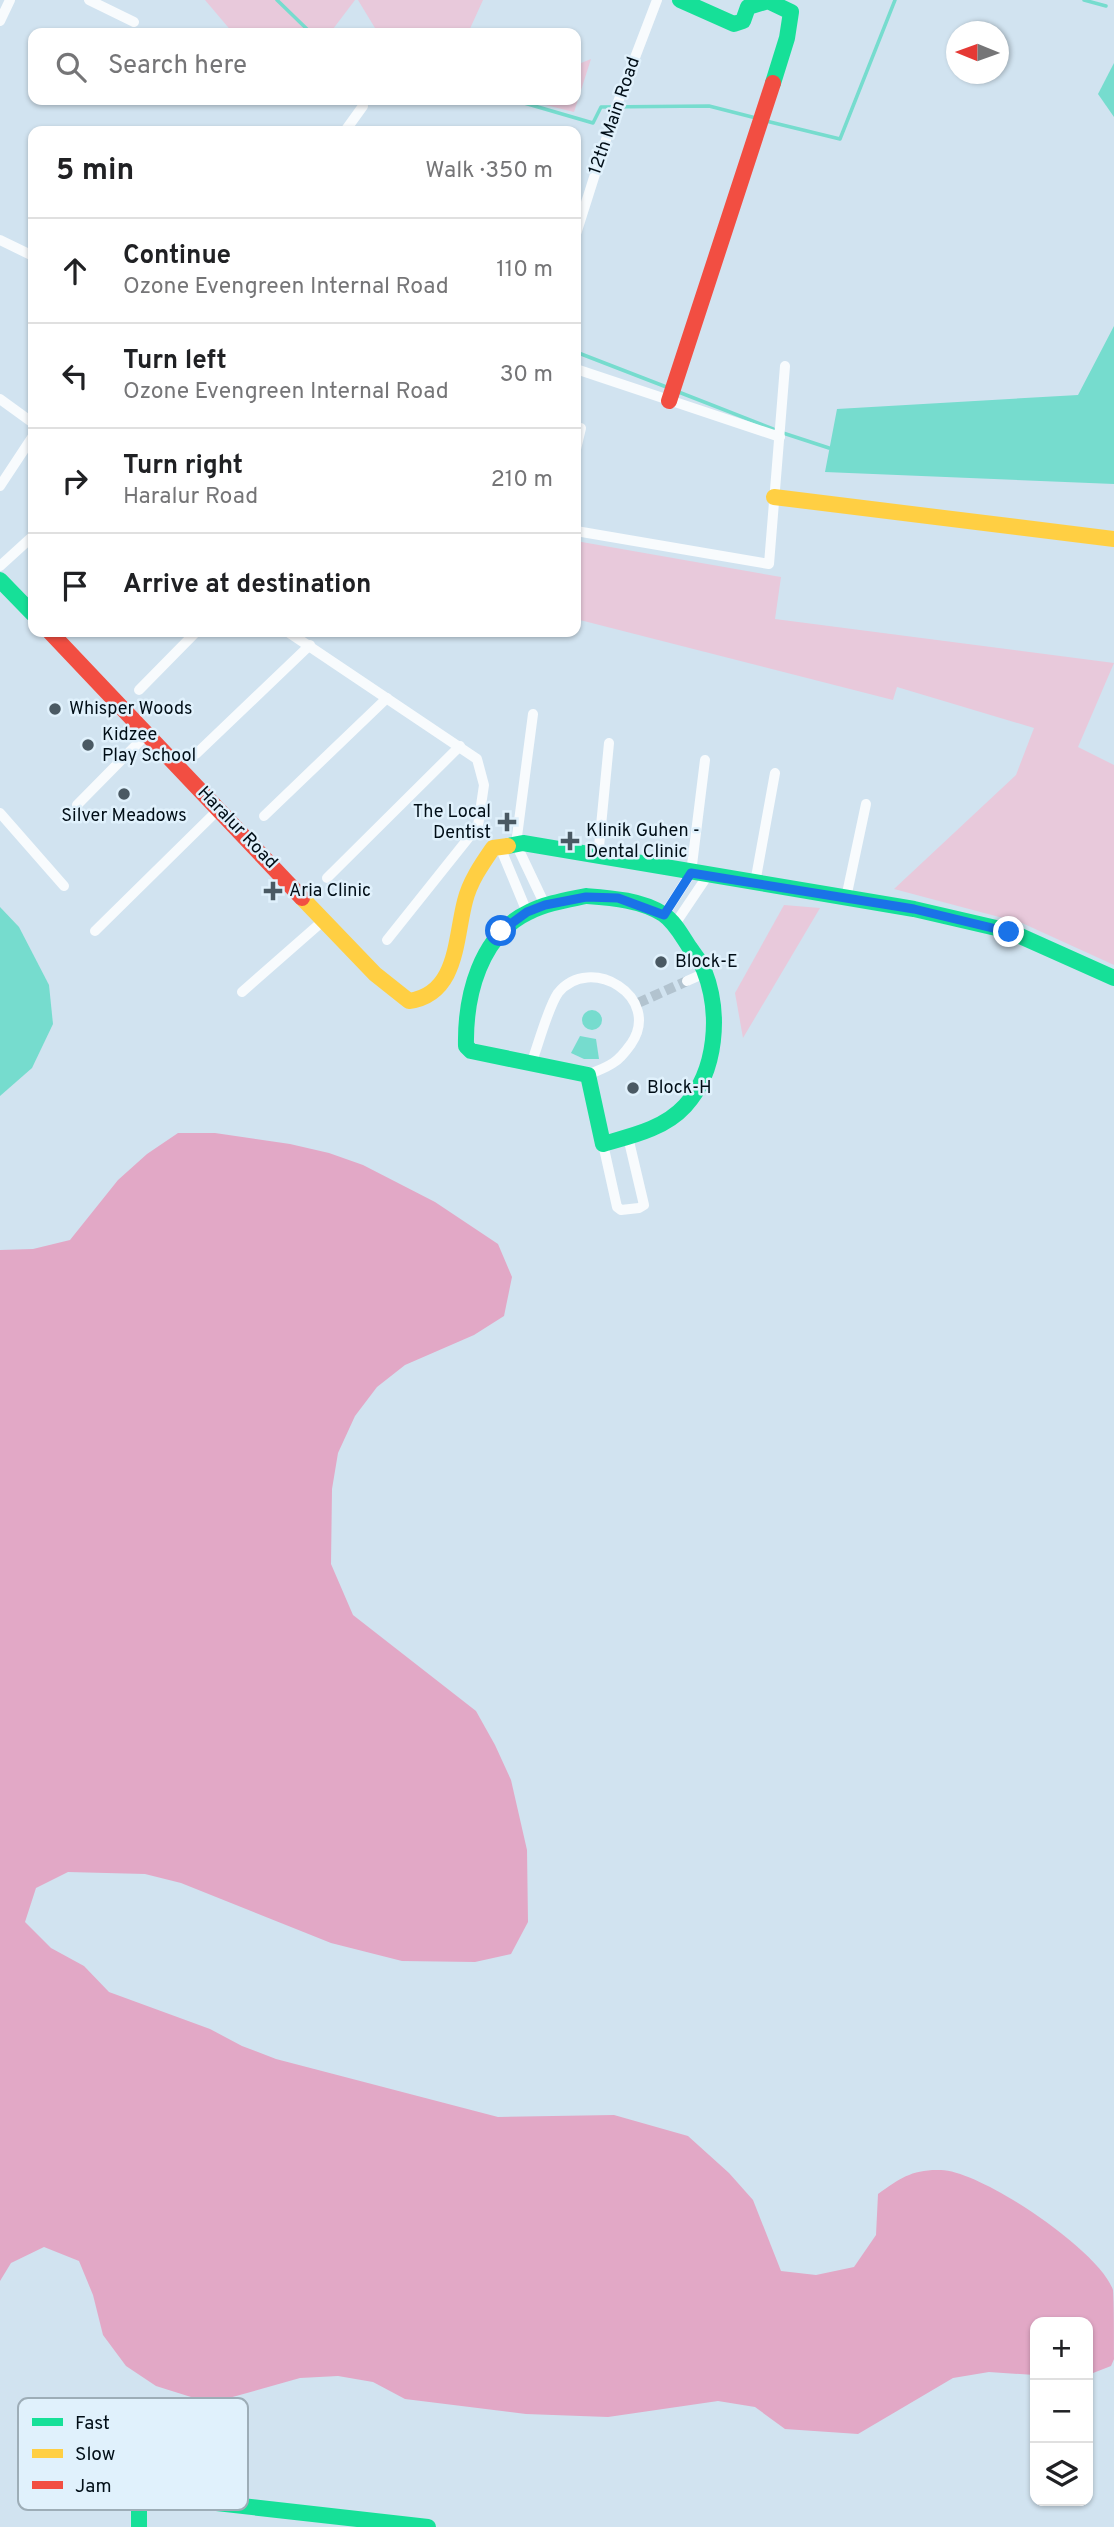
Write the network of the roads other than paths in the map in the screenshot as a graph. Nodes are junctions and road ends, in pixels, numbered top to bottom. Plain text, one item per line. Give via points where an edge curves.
1 (10, 0) edge
2 (89, 0) edge
3 (657, 0) edge
4 (680, 0) edge
5 (768, 1) edge
6 (793, 6) edge
7 (0, 21) edge
8 (135, 22) dead end
9 (363, 106) dead end
10 (349, 126) edge
11 (581, 218) edge
12 (0, 240) edge
13 (28, 250) edge
14 (785, 366) dead end
15 (581, 370) edge
16 (671, 393) junction
17 (0, 399) edge
18 (28, 419) edge
19 (582, 428) dead end
20 (581, 432) edge
21 (780, 434) junction
22 (28, 444) edge
23 (0, 486) edge
24 (774, 497) junction
25 (581, 532) edge
26 (1114, 539) edge
27 (28, 541) edge
28 (0, 566) edge
29 (0, 580) edge
30 (28, 609) edge
31 (55, 637) edge
32 (192, 637) edge
33 (296, 637) edge
34 (310, 645) junction
35 (139, 690) dead end
36 (387, 698) junction
37 (533, 714) dead end
38 (147, 734) junction
39 (609, 743) dead end
40 (460, 746) junction
41 (196, 754) dead end
42 (705, 760) dead end
43 (775, 773) dead end
44 (77, 804) dead end
45 (866, 804) dead end
46 (219, 809) junction
47 (0, 813) edge
48 (264, 816) dead end
49 (508, 846) junction
50 (598, 857) junction
51 (691, 873) junction
52 (708, 875) junction
53 (327, 878) dead end
54 (755, 883) junction
55 (64, 886) dead end
56 (846, 898) junction
57 (545, 905) junction
58 (527, 912) junction
59 (324, 920) junction
60 (669, 920) junction
61 (95, 931) dead end
62 (387, 940) dead end
63 (705, 972) junction
64 (1114, 978) edge
65 (687, 981) tunnel mouth
66 (243, 992) dead end
67 (531, 1064) junction
68 (589, 1075) junction
69 (628, 1137) junction
70 (603, 1144) junction
71 (248, 2507) edge
72 (362, 2523) edge
73 (428, 2527) edge

1 - 7 street
2 - 8 street
3 - 11 street, 12th Main Road via 616,107
4 - 5 street via 734,24 743,21 748,7
5 - 6 street
6 - 16 street via 787,38
9 - 10 street
12 - 13 street
14 - 21 street
15 - 16 street
16 - 21 street
17 - 18 street
19 - 20 street
21 - 24 street
22 - 23 street
24 - 25 street via 769,564
24 - 26 street
27 - 28 street
29 - 30 street
31 - 38 street, Haralur Road
32 - 35 street
33 - 34 street
34 - 36 street
34 - 41 street
36 - 40 street
36 - 48 street
37 - 49 street
38 - 44 street
38 - 46 street, Haralur Road
39 - 50 street
40 - 53 street
40 - 62 street via 477,759 484,785 478,827
42 - 51 street
43 - 54 street
45 - 56 street
46 - 59 street, Haralur Road
46 - 61 street
47 - 55 street
49 - 50 street via 523,843
49 - 57 street
49 - 58 street
49 - 59 street, Haralur Road via 493,848 476,872 445,979 427,997 408,1001
50 - 51 street
51 - 52 street
51 - 60 street
52 - 54 street
52 - 60 street
54 - 56 street
56 - 64 street via 1009,932
57 - 58 street
57 - 60 street via 586,897 618,898
58 - 67 street via 501,931 481,962 465,1034 471,1051
59 - 66 street
60 - 63 street
63 - 65 street
63 - 69 street via 714,1006 714,1044 703,1078 685,1106 664,1123
67 - 68 street
67 - 68 street via 558,994 584,978 605,978 620,985 637,1004 640,1020 636,1037 624,1054
68 - 70 street
69 - 70 street
69 - 70 street via 643,1205 639,1208 621,1210 617,1206
71 - 72 street
72 - 73 street

